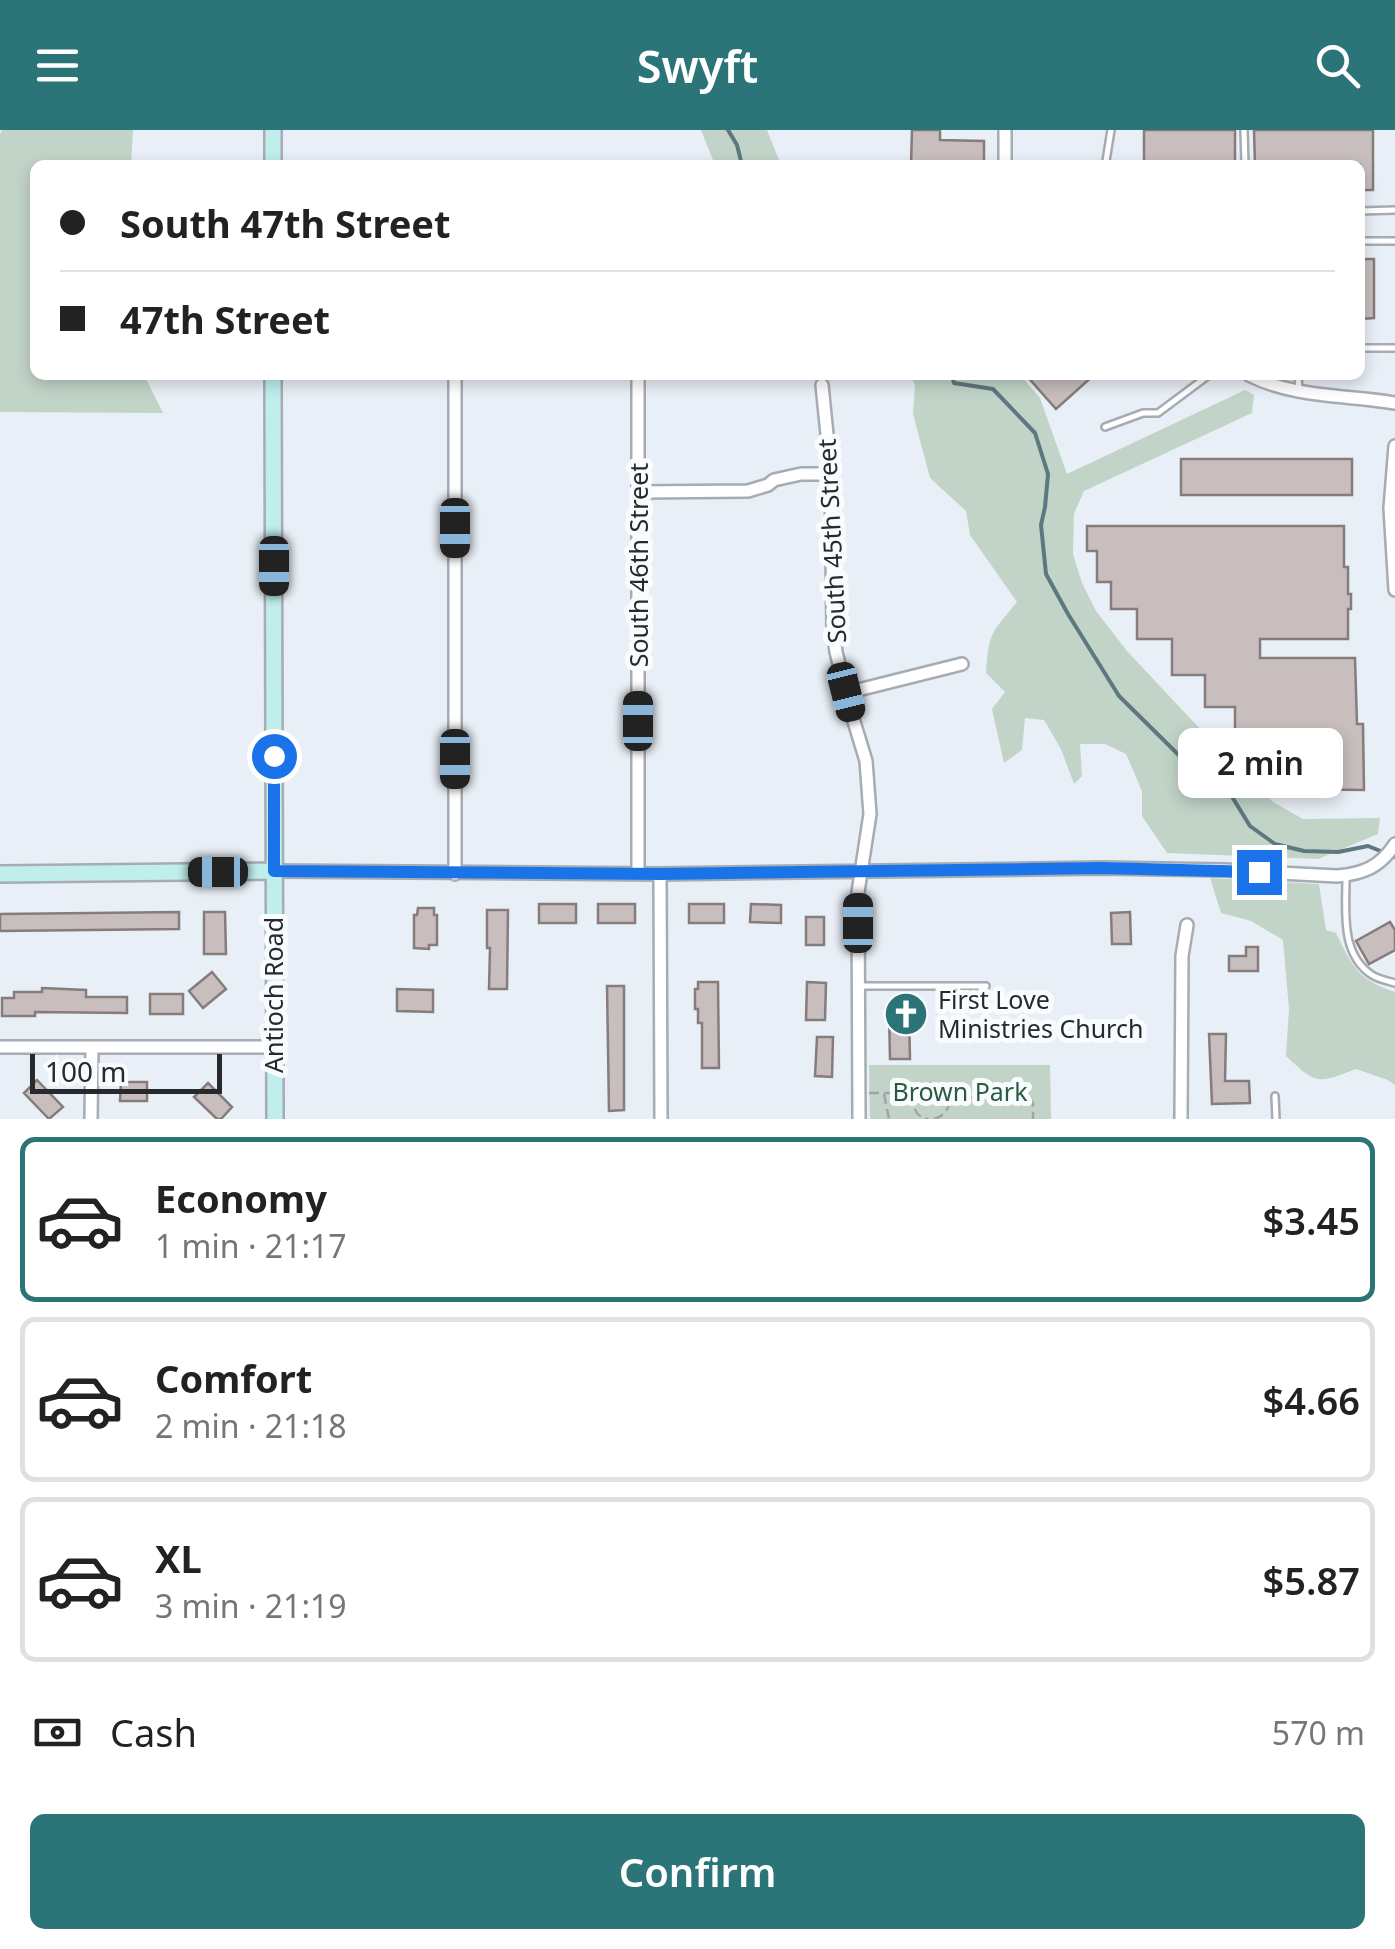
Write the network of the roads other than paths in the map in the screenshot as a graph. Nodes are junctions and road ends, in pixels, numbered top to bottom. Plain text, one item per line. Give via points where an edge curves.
1 (274, 130) edge
2 (1005, 130) edge
3 (1111, 130) edge
4 (1244, 130) edge
5 (273, 160) edge
6 (1005, 160) edge
7 (1106, 160) edge
8 (1246, 160) edge
9 (1365, 210) edge
10 (1395, 210) edge
11 (1365, 241) edge
12 (1395, 241) edge
13 (1365, 348) edge
14 (1395, 348) edge
15 (274, 380) edge
16 (455, 380) edge
17 (638, 380) edge
18 (1202, 380) edge
19 (1261, 380) edge
20 (1298, 380) edge
21 (822, 385) dead end
22 (1299, 392) junction
23 (1395, 403) edge
24 (1105, 427) dead end
25 (1395, 446) edge
26 (832, 474) junction
27 (640, 492) junction
28 (1395, 590) edge
29 (962, 664) dead end
30 (846, 692) junction
31 (1395, 844) edge
32 (274, 871) junction
33 (861, 873) junction
34 (0, 874) edge
35 (455, 874) junction
36 (638, 874) junction
37 (660, 874) junction
38 (1346, 876) junction
39 (1188, 925) dead end
40 (1395, 983) edge
41 (858, 986) junction
42 (986, 986) dead end
43 (0, 1047) edge
44 (92, 1047) junction
45 (274, 1047) junction
46 (1276, 1096) dead end
47 (91, 1119) edge
48 (274, 1119) edge
49 (661, 1119) edge
50 (859, 1119) edge
51 (1181, 1119) edge
52 (1276, 1119) edge

1 - 5 main road
2 - 6 street
3 - 7 lane
4 - 8 lane
9 - 10 lane
11 - 12 lane
13 - 14 lane
15 - 32 main road, Antioch Road
16 - 35 street
17 - 27 street, South 46th Street
18 - 24 lane via 1158,413
19 - 22 street
20 - 22 lane
21 - 26 street, South 45th Street
22 - 23 street
25 - 28 street
26 - 27 street via 801,474 748,491
26 - 30 street, South 45th Street via 833,629
27 - 36 street, South 46th Street
29 - 30 street
30 - 33 street, South 45th Street via 866,761 870,814
31 - 38 street via 1383,861
32 - 34 main road
32 - 35 street
32 - 45 main road, Antioch Road
33 - 37 street
33 - 38 street via 1120,868
33 - 41 street, South 45th Street
35 - 36 street
36 - 37 street
37 - 49 street
38 - 40 lane via 1346,932 1357,960 1373,976
39 - 51 street
41 - 42 lane
41 - 50 street, South 45th Street
43 - 44 street
44 - 45 street
44 - 47 street
45 - 48 main road, Antioch Road
46 - 52 lane

